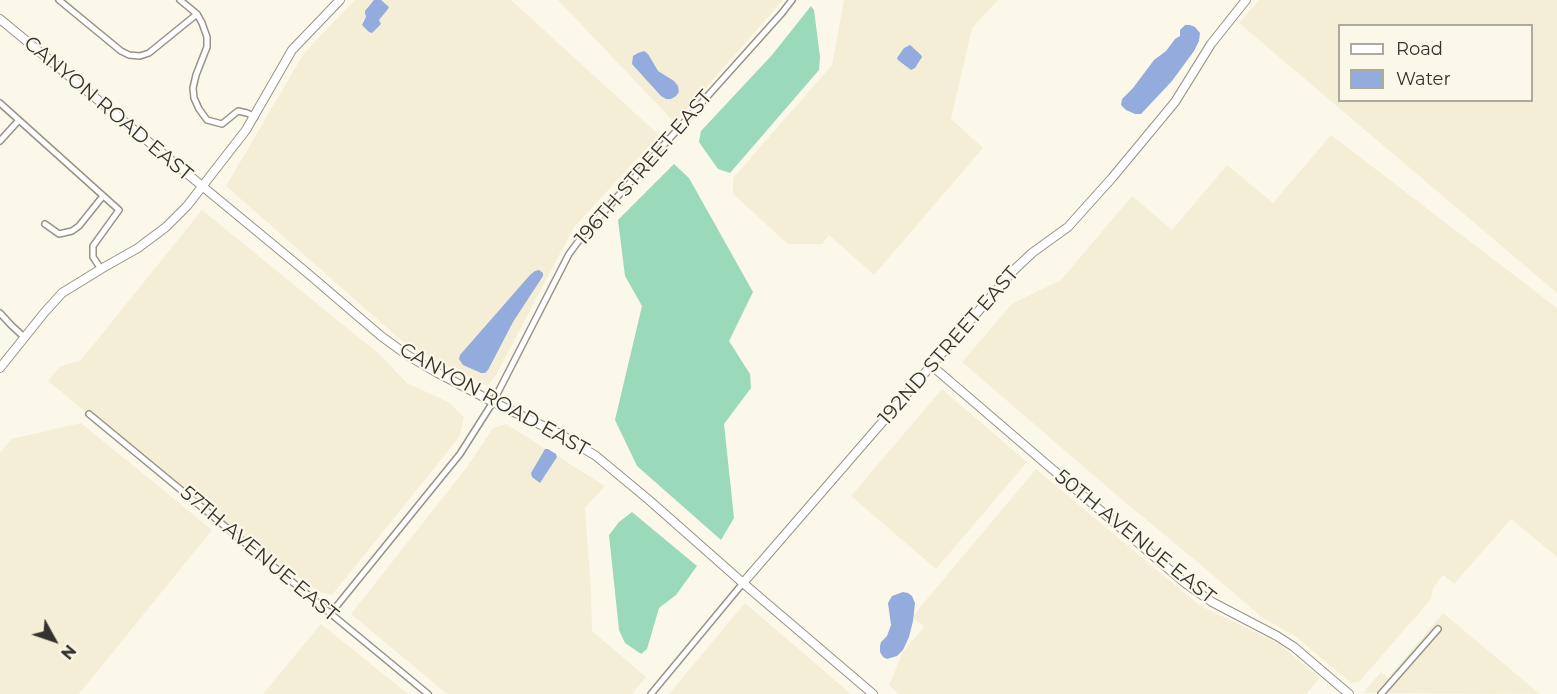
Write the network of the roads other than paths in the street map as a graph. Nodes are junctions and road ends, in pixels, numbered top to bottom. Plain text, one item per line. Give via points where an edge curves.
1 (59, 0) edge
2 (180, 0) edge
3 (340, 0) edge
4 (792, 0) edge
5 (1246, 0) edge
6 (197, 14) junction
7 (0, 20) edge
8 (0, 103) edge
9 (255, 117) junction
10 (19, 120) junction
11 (0, 141) edge
12 (203, 187) junction
13 (103, 196) junction
14 (45, 224) dead end
15 (101, 269) junction
16 (0, 313) edge
17 (24, 337) junction
18 (932, 366) junction
19 (0, 368) edge
20 (493, 402) junction
21 (89, 414) dead end
22 (743, 584) junction
23 (331, 613) junction
24 (1438, 629) dead end
25 (428, 694) edge
26 (651, 694) edge
27 (873, 694) edge
28 (1349, 694) edge
29 (1381, 694) edge

1 - 6 street via 121,51 136,56 149,53
2 - 6 street
3 - 9 street via 292,50
4 - 20 street, 196TH STREET EAST via 583,235 569,254
5 - 18 street, 192ND STREET EAST via 1211,44 1175,102 1112,178 1068,227 1014,270
6 - 9 street via 207,37 193,88 199,109 207,120 222,124 238,111
7 - 12 street, CANYON ROAD EAST
8 - 10 street
9 - 12 street
10 - 11 street
10 - 13 street
12 - 15 street via 166,227
12 - 20 street, CANYON ROAD EAST via 381,336 434,371
13 - 14 street via 72,231 59,234
13 - 15 street via 119,210 93,246 93,257
15 - 17 street via 62,294
16 - 17 street
17 - 19 street
18 - 22 street, 192ND STREET EAST
18 - 28 street, 50TH AVENUE EAST via 1185,583 1212,603 1294,647
20 - 22 street, CANYON ROAD EAST via 596,456
20 - 23 street, 196TH STREET EAST via 444,475
21 - 23 street, 57TH AVENUE EAST
22 - 26 street, 192ND STREET EAST
22 - 27 street, CANYON ROAD EAST
23 - 25 street, 57TH AVENUE EAST
24 - 29 street

